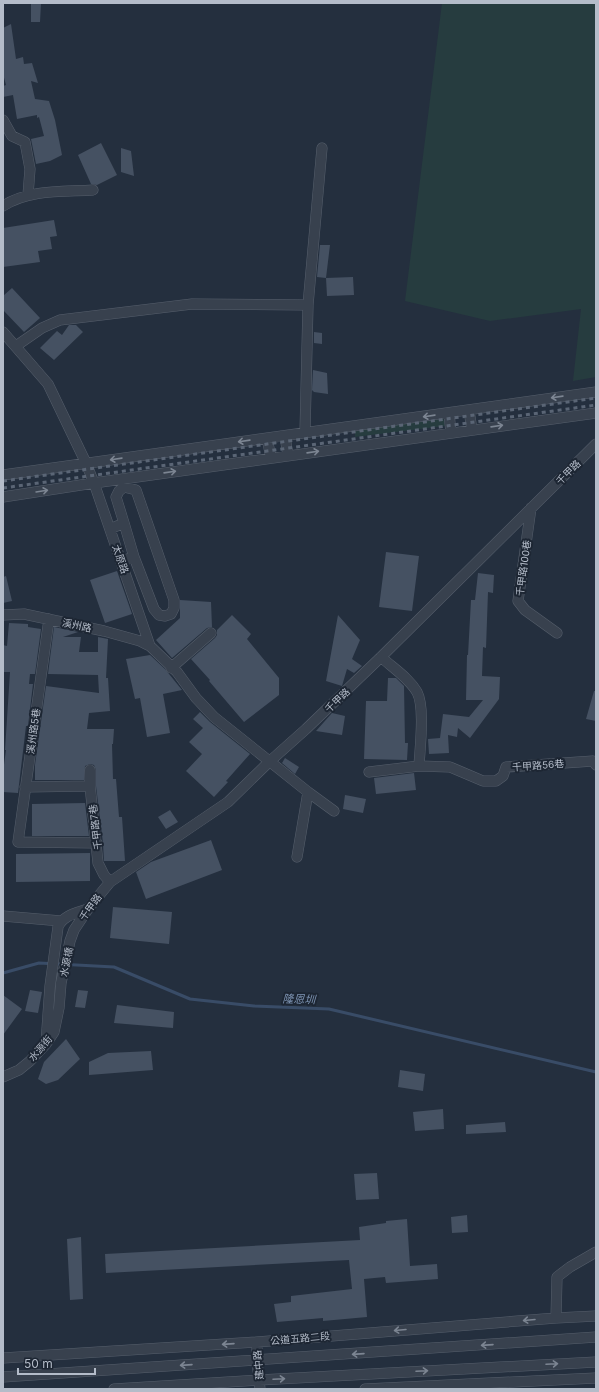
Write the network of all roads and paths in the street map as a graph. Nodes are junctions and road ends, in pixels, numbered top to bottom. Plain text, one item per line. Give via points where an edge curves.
1 (3, 120) edge
2 (322, 148) dead end
3 (93, 190) dead end
4 (28, 195) junction
5 (3, 206) edge
6 (308, 305) junction
7 (3, 332) edge
8 (16, 346) junction
9 (596, 392) edge
10 (469, 410) junction
11 (449, 413) junction
12 (596, 413) edge
13 (472, 430) junction
14 (305, 432) junction
15 (451, 433) junction
16 (284, 436) junction
17 (267, 438) junction
18 (596, 444) edge
19 (288, 456) junction
20 (271, 458) junction
21 (86, 463) junction
22 (3, 475) edge
23 (94, 483) junction
24 (3, 496) edge
25 (531, 508) junction
26 (124, 523) junction
27 (110, 529) junction
28 (134, 557) junction
29 (121, 561) junction
30 (3, 615) edge
31 (48, 619) junction
32 (211, 633) dead end
33 (557, 633) dead end
34 (150, 646) junction
35 (381, 657) junction
36 (171, 668) junction
37 (269, 762) junction
38 (596, 765) edge
39 (419, 766) junction
40 (90, 770) dead end
41 (369, 772) dead end
42 (90, 786) junction
43 (26, 787) junction
44 (308, 792) junction
45 (334, 811) dead end
46 (97, 844) junction
47 (297, 857) dead end
48 (110, 882) junction
49 (88, 909) junction
50 (3, 916) edge
51 (60, 921) junction
52 (70, 941) joint
53 (61, 983) joint
54 (46, 1044) junction
55 (3, 1077) edge
56 (596, 1252) edge
57 (596, 1316) edge
58 (556, 1318) junction
59 (596, 1337) edge
60 (256, 1342) junction
61 (3, 1358) edge
62 (257, 1361) junction
63 (596, 1362) edge
64 (3, 1377) edge
65 (596, 1378) edge
66 (260, 1384) edge
67 (114, 1389) edge
68 (365, 1389) edge

1 - 4 street via 12,136 25,142 30,169
2 - 6 street
3 - 4 street
4 - 5 street
6 - 8 street via 192,304 60,320 42,328
6 - 14 street
7 - 8 street, 太原路
8 - 21 street, 太原路 via 48,384
9 -> 10 street
10 - 11 street
10 - 13 street
11 -> 14 street
11 - 15 street
13 -> 12 street
13 - 15 street
14 - 16 street
19 -> 15 street
16 - 17 street
16 - 19 street
17 - 20 street
17 -> 21 street
18 - 25 street, 千甲路
19 - 20 street
23 -> 20 street
21 - 22 street
21 - 23 street, 太原路
24 -> 23 street
23 - 27 street, 太原路
25 - 33 street, 千甲路100巷 via 518,601 525,610
25 - 35 street, 千甲路
26 - 27 street
26 - 28 street
26 - 28 street via 116,497 124,487 136,490 174,600 171,614 158,615 154,609
27 - 29 street, 太原路
28 - 29 street
29 - 34 street, 太原路
30 - 31 street, 溪州路 via 24,614
31 - 34 street, 溪州路 via 104,631
31 - 43 street, 溪州路5巷
32 - 36 street
34 - 36 street, 太原路
35 - 37 street, 千甲路
35 - 39 street via 410,683 420,698
36 - 37 street, 太原路 via 214,717
37 - 44 street
37 - 48 street, 千甲路 via 228,802
38 - 39 street, 千甲路56巷 via 592,761 506,767 503,776 496,781 483,781 450,767
39 - 41 street, 千甲路56巷
40 - 42 street, 千甲路7巷
42 - 43 street
42 - 46 street, 千甲路7巷
43 - 46 street, 溪州路5巷 via 18,842
44 - 45 street
44 - 47 street
46 - 48 street, 千甲路7巷 via 98,863
48 - 49 street, 千甲路
49 - 51 street
49 - 52 street, 千甲路
50 - 51 street
51 - 54 street via 50,986
52 - 53 street, 水源橋
53 - 54 street, 水源街 via 54,1032
54 - 55 street, 水源街 via 19,1070
56 - 58 street via 558,1277
57 - 58 street, 公道五路二段
58 -> 60 street, 公道五路二段
59 -> 62 street, 公道五路二段
60 -> 61 street, 公道五路二段
60 - 62 street, 建中路
62 -> 64 street, 公道五路二段
62 - 66 street, 建中路
66 -> 63 street
65 - 68 street
66 - 67 street

